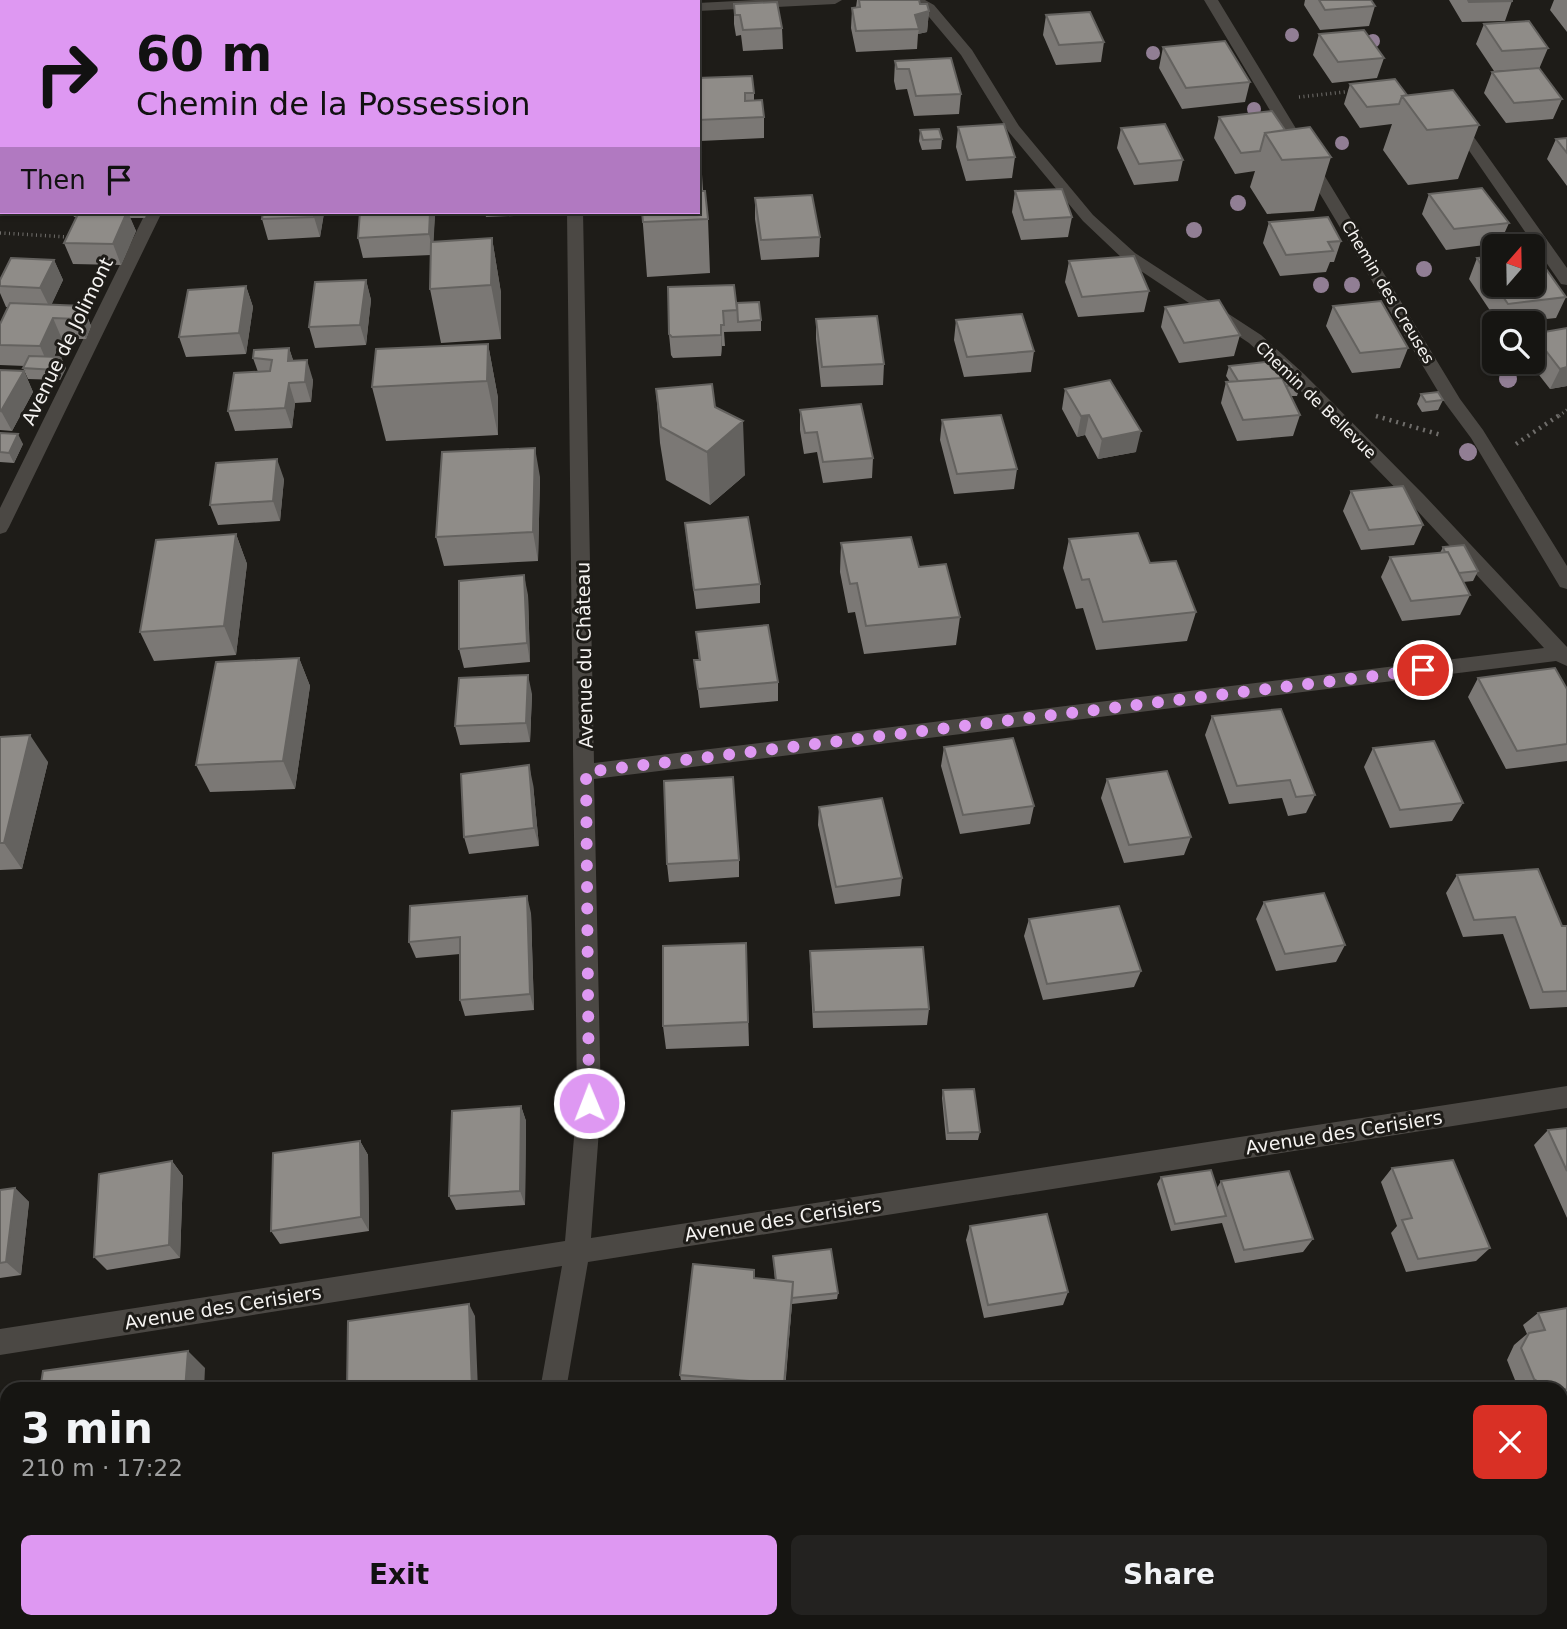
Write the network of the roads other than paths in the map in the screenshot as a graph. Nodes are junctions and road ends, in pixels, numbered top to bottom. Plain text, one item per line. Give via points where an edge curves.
1 (835, 0) edge
2 (916, 0) edge
3 (1211, 0) edge
4 (700, 7) edge
5 (1466, 136) edge
6 (153, 214) edge
7 (575, 214) edge
8 (1567, 280) edge
9 (0, 527) edge
10 (1567, 582) edge
11 (1564, 657) edge
12 (586, 772) junction
13 (1567, 1097) edge
14 (577, 1251) junction
15 (0, 1342) edge
16 (554, 1382) edge

1 - 4 street
2 - 11 street, Chemin de Bellevue via 929,8 967,53 1013,128 1088,218 1129,256 1255,339 1418,500
3 - 10 street, Chemin des Creuses
5 - 8 street
6 - 9 street, Avenue de Jolimont
7 - 12 street, Avenue du Château
11 - 12 street
12 - 14 street, Avenue du Château via 589,1103
13 - 14 street, Avenue des Cerisiers
14 - 15 street, Avenue des Cerisiers
14 - 16 street, Avenue du Château

